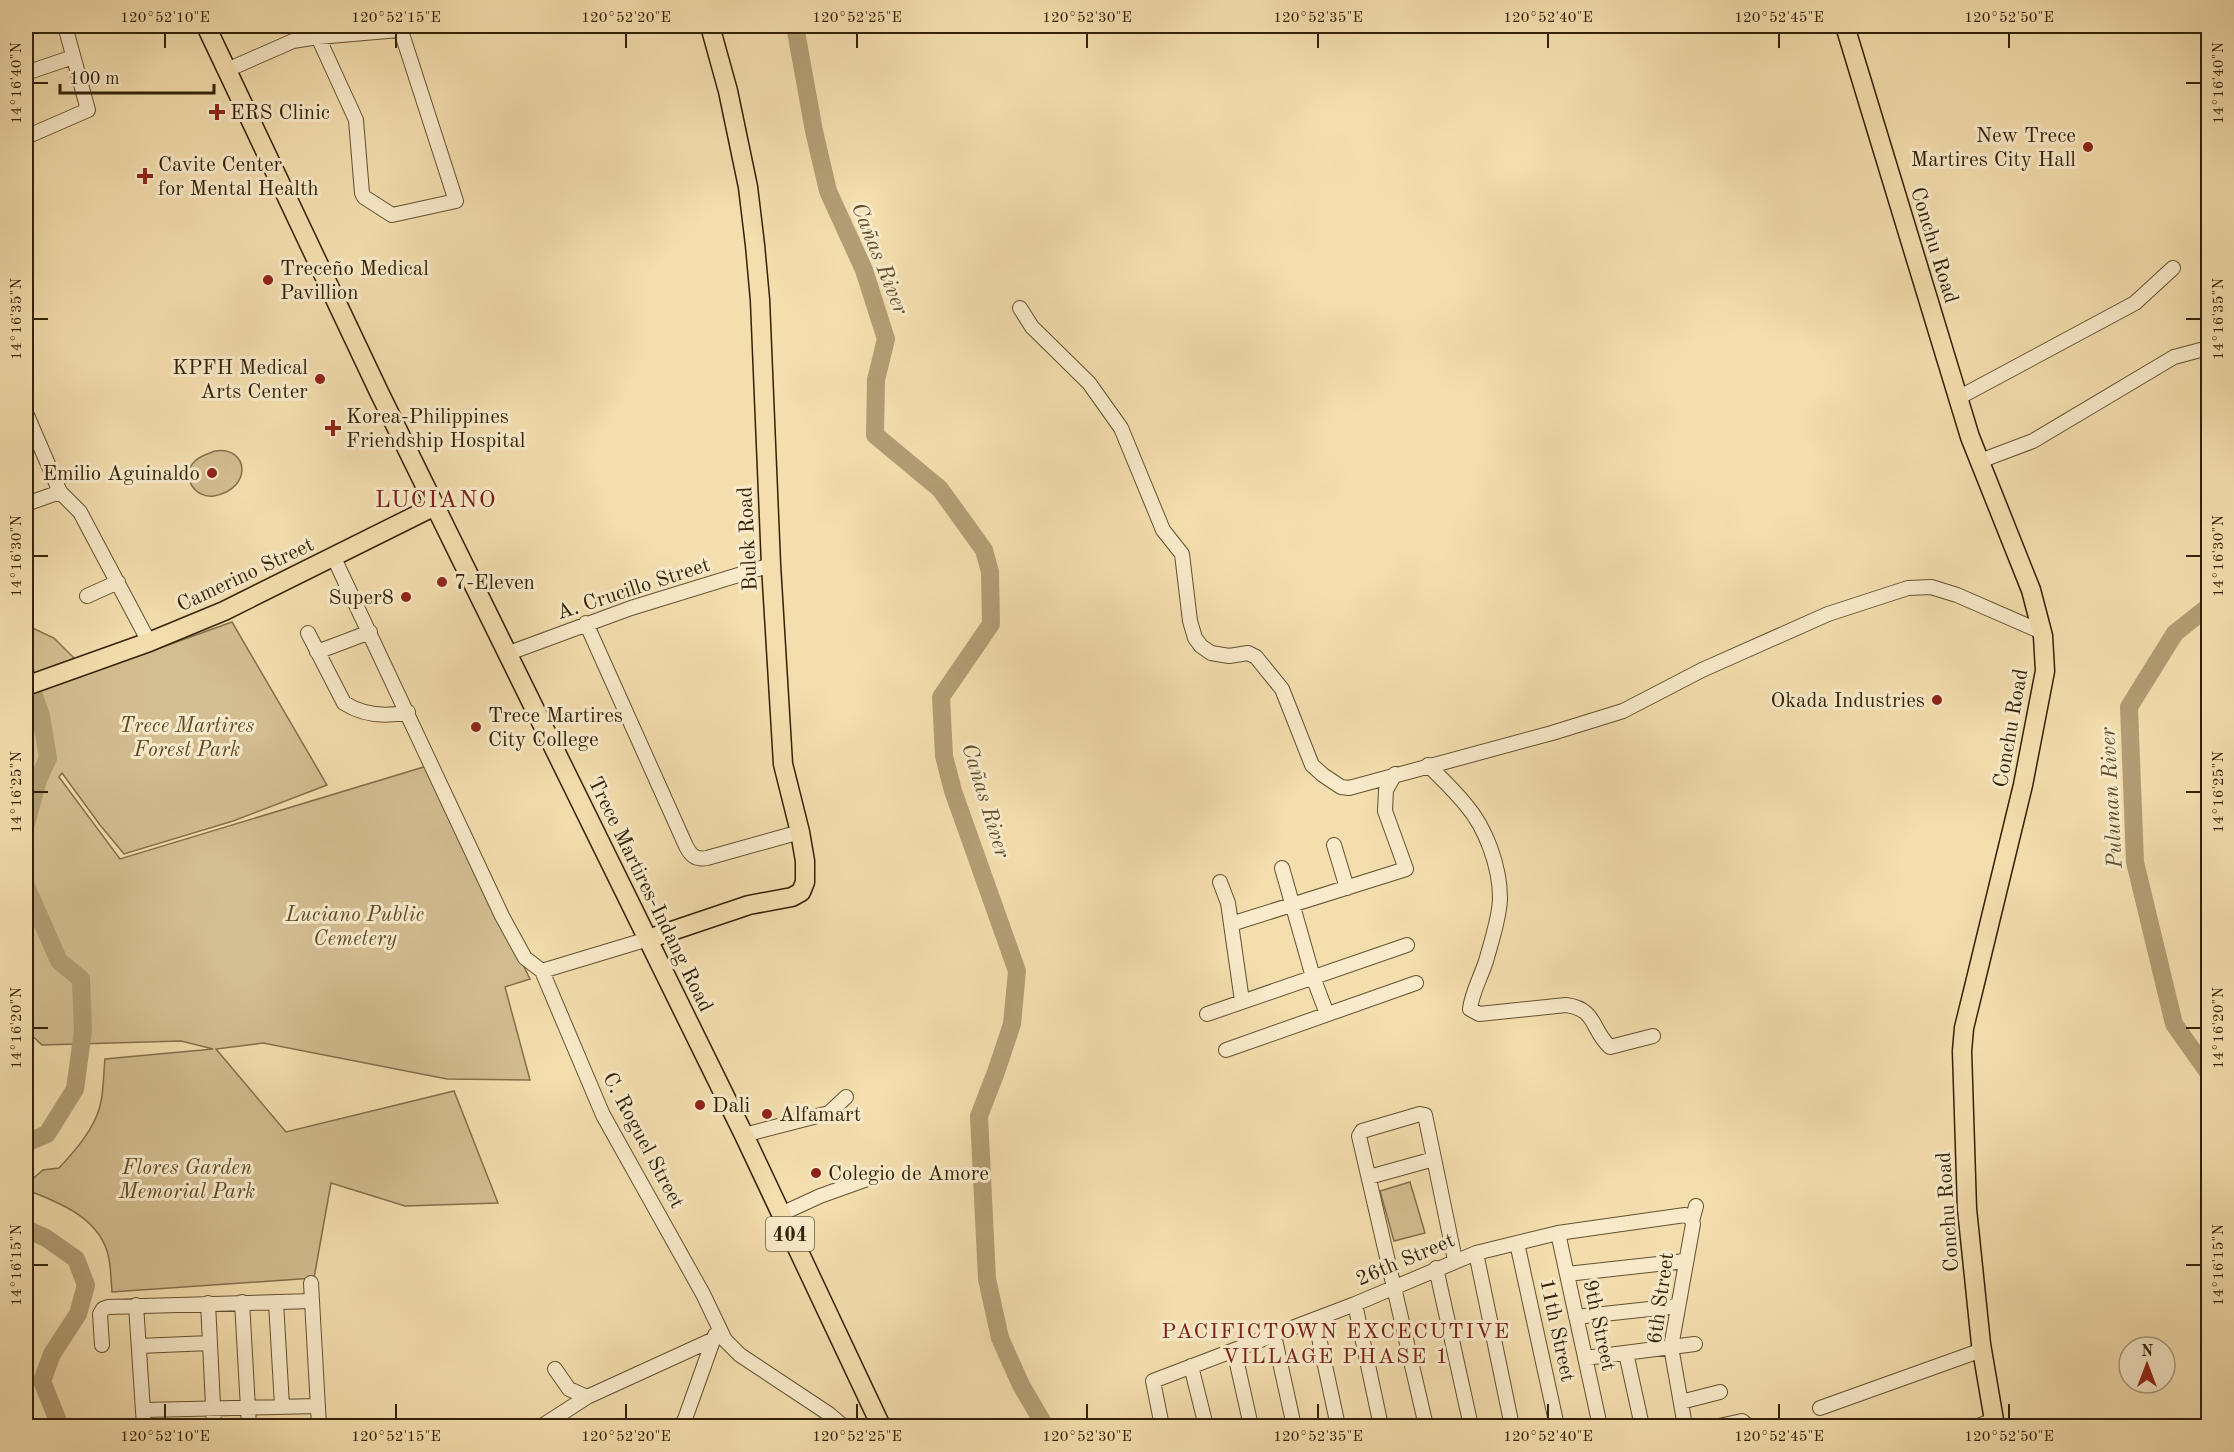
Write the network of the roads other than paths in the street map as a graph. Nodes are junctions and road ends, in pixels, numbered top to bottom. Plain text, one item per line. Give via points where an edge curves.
1 (65, 26) edge
2 (206, 26) edge
3 (710, 26) edge
4 (1845, 26) edge
5 (318, 37) junction
6 (73, 57) junction
7 (227, 70) junction
8 (26, 73) edge
9 (26, 136) edge
10 (2173, 268) dead end
11 (1020, 308) dead end
12 (2208, 348) edge
13 (1958, 398) junction
14 (26, 413) edge
15 (1980, 461) junction
16 (60, 492) junction
17 (26, 504) edge
18 (435, 506) junction
19 (334, 558) junction
20 (771, 566) junction
21 (118, 582) junction
22 (87, 596) dead end
23 (586, 623) junction
24 (370, 632) junction
25 (2042, 632) junction
26 (308, 633) dead end
27 (149, 642) junction
28 (317, 652) junction
29 (509, 653) junction
30 (26, 686) edge
31 (408, 712) junction
32 (1428, 765) junction
33 (1395, 774) junction
34 (800, 832) junction
35 (1334, 845) dead end
36 (1282, 868) dead end
37 (1220, 882) dead end
38 (1347, 888) junction
39 (1294, 904) junction
40 (1231, 924) junction
41 (648, 939) junction
42 (1407, 945) dead end
43 (542, 971) junction
44 (1313, 977) junction
45 (1416, 983) dead end
46 (1242, 1001) junction
47 (1207, 1014) dead end
48 (1327, 1014) junction
49 (1653, 1036) dead end
50 (1226, 1050) dead end
51 (846, 1097) dead end
52 (744, 1135) junction
53 (1434, 1158) junction
54 (876, 1176) dead end
55 (1369, 1177) junction
56 (781, 1214) junction
57 (1691, 1214) joint
58 (1558, 1233) junction
59 (1518, 1243) junction
60 (1476, 1253) junction
61 (1455, 1260) junction
62 (1685, 1261) junction
63 (1436, 1268) junction
64 (1567, 1274) junction
65 (311, 1283) dead end
66 (1395, 1287) junction
67 (312, 1301) junction
68 (242, 1302) junction
69 (276, 1302) junction
70 (208, 1303) junction
71 (1354, 1304) junction
72 (136, 1305) junction
73 (1677, 1306) junction
74 (1576, 1317) junction
75 (1315, 1319) junction
76 (718, 1325) junction
77 (1274, 1335) junction
78 (714, 1339) junction
79 (210, 1343) junction
80 (1695, 1344) dead end
81 (102, 1345) dead end
82 (139, 1346) junction
83 (1671, 1347) junction
84 (1234, 1350) junction
85 (1982, 1350) junction
86 (1626, 1353) junction
87 (1585, 1358) junction
88 (1191, 1366) junction
89 (555, 1369) dead end
90 (1720, 1392) dead end
91 (587, 1397) junction
92 (1681, 1401) junction
93 (282, 1406) junction
94 (318, 1406) junction
95 (248, 1407) junction
96 (214, 1408) junction
97 (1820, 1408) dead end
98 (143, 1410) junction
99 (1745, 1424) edge
100 (1989, 1424) edge
101 (144, 1426) edge
102 (214, 1426) edge
103 (249, 1426) edge
104 (319, 1426) edge
105 (542, 1426) edge
106 (681, 1426) edge
107 (843, 1426) edge
108 (881, 1426) edge
109 (1162, 1426) edge
110 (1206, 1426) edge
111 (1251, 1426) edge
112 (1294, 1426) edge
113 (1338, 1426) edge
114 (1382, 1426) edge
115 (1426, 1426) edge
116 (1471, 1426) edge
117 (1512, 1426) edge
118 (1557, 1426) edge
119 (1600, 1426) edge
120 (1642, 1426) edge
121 (1685, 1426) edge
122 (1719, 1426) edge

1 - 6 street
2 - 7 main road, Trece Martires-Indang Road / 404
3 - 20 main road, Bulek Road via 748,187 755,245
4 - 13 main road, Conchu Road
5 - 5 street via 356,120 362,195 392,215 453,202 457,198 401,32
5 - 7 street via 287,44
6 - 8 street
6 - 9 street via 88,110
7 - 18 main road, Trece Martires-Indang Road / 404
10 - 13 street via 2135,303
11 - 33 street via 1032,327 1089,383 1121,428 1163,530 1182,554 1190,621 1201,646 1219,655 1248,653 1256,657 1282,689 1312,765 1323,776 1349,788
12 - 15 street via 2174,357 2033,441
13 - 15 main road, Conchu Road
14 - 16 street
15 - 25 main road, Conchu Road via 2031,590
16 - 17 street
16 - 21 street via 80,512
18 - 19 main road, Camerino Street
18 - 29 main road, Trece Martires-Indang Road / 404
19 - 24 street
19 - 27 main road, Camerino Street
20 - 23 street, A. Crucillo Street
20 - 34 main road, Bulek Road via 783,764
21 - 22 street
21 - 27 street
23 - 29 street, A. Crucillo Street
23 - 34 street via 693,856 707,858
24 - 28 street
24 - 31 street
25 - 32 street via 1931,586 1908,588 1828,614 1702,670 1623,711
25 - 85 main road, Conchu Road via 2045,671 2023,785 1964,1028 1967,1209
26 - 28 street
27 - 30 main road, Camerino Street
28 - 31 street via 344,703 388,716
29 - 41 main road, Trece Martires-Indang Road / 404
31 - 43 street via 502,915 525,958
32 - 33 street
32 - 49 street via 1475,817 1499,881 1500,908 1470,1009 1479,1014 1579,1006 1589,1014 1610,1047
33 - 38 street via 1386,790 1385,811 1406,869
34 - 41 main road, Bulek Road via 805,861 801,892
35 - 38 street
36 - 39 street
37 - 40 street
38 - 39 street
39 - 40 street
39 - 44 street
40 - 46 street
41 - 43 street
41 - 52 main road, Trece Martires-Indang Road / 404
42 - 44 street
43 - 76 street, C. Roguel Street via 603,1115
44 - 46 street
44 - 48 street
45 - 48 street
46 - 47 street
48 - 50 street
51 - 52 street via 829,1113
52 - 56 main road, Trece Martires-Indang Road / 404
53 - 55 street
53 - 55 street via 1426,1116 1420,1114 1362,1131 1359,1136
53 - 61 street
54 - 56 street
55 - 66 street
56 - 108 main road, Trece Martires-Indang Road / 404
57 - 58 street, 26th Street
57 - 62 street, 6th Street
58 - 59 street, 26th Street
58 - 64 street, 9th Street
59 - 60 street, 26th Street
59 - 118 street, 11th Street
60 - 61 street, 26th Street
60 - 117 street
61 - 63 street, 26th Street
62 - 64 street
62 - 73 street, 6th Street
63 - 66 street, 26th Street
63 - 116 street
64 - 74 street, 9th Street
65 - 67 street
66 - 71 street, 26th Street
66 - 115 street
67 - 69 street
67 - 94 street
68 - 69 street
68 - 70 street
68 - 95 street
69 - 93 street
70 - 72 street
70 - 79 street
71 - 75 street, 26th Street
71 - 114 street
72 - 81 street via 103,1309
72 - 82 street
73 - 74 street
73 - 83 street, 6th Street
74 - 87 street, 9th Street
75 - 77 street, 26th Street
75 - 113 street
76 - 78 street
76 - 107 street, C. Roguel Street via 734,1350
77 - 84 street, 26th Street
77 - 112 street
78 - 91 street
78 - 106 street
79 - 82 street
79 - 96 street
80 - 83 street
82 - 98 street
83 - 86 street
83 - 92 street, 6th Street
84 - 88 street, 26th Street
84 - 111 street
85 - 97 street
85 - 100 main road, Conchu Road
86 - 87 street
86 - 120 street
87 - 119 street, 9th Street
88 - 109 street, 26th Street via 1152,1381
88 - 110 street
89 - 91 street via 569,1389
90 - 92 street
91 - 105 street
92 - 121 street, 6th Street
93 - 94 street
93 - 95 street
94 - 104 street
95 - 96 street
95 - 103 street
96 - 98 street
96 - 102 street
98 - 101 street
99 - 122 street

